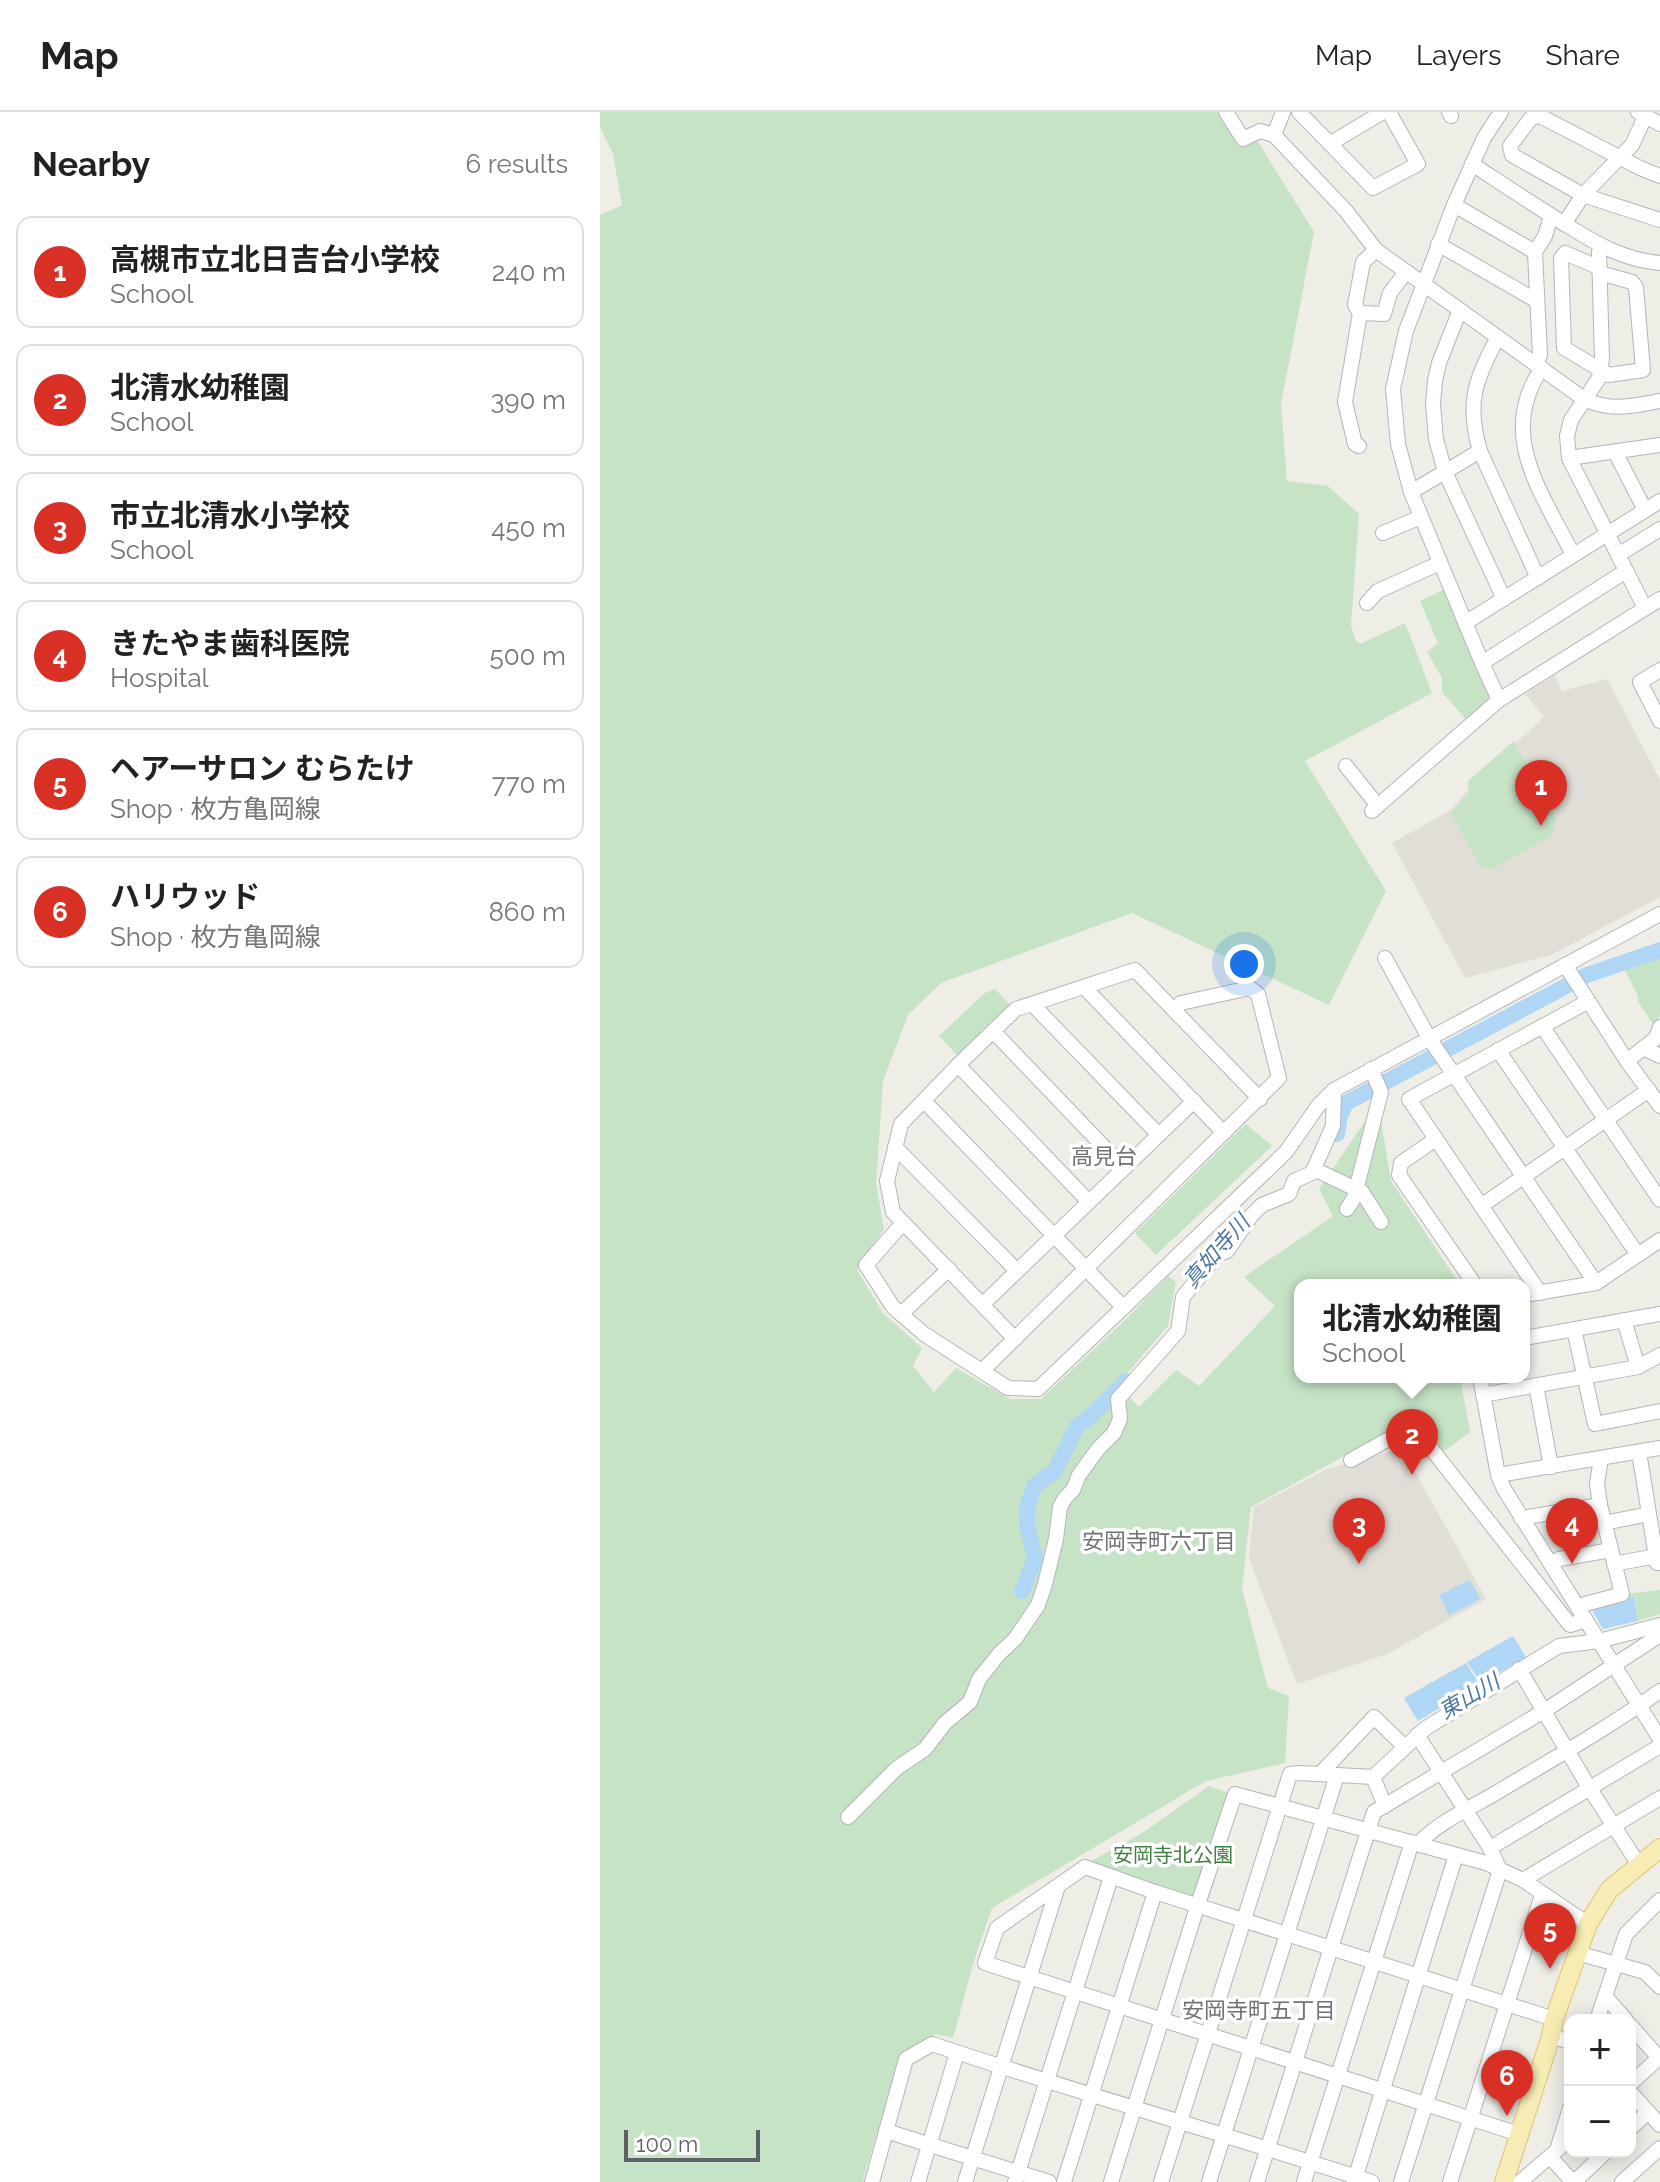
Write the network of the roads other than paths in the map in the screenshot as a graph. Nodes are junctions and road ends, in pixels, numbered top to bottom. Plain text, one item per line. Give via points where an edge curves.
1 (1226, 112) edge
2 (1283, 112) edge
3 (1299, 112) edge
4 (1383, 112) edge
5 (1389, 112) edge
6 (1501, 112) edge
7 (1642, 115) edge
8 (1660, 124) edge
9 (1274, 135) junction
10 (1331, 143) junction
11 (1619, 157) junction
12 (1472, 164) junction
13 (1660, 176) edge
14 (1583, 195) junction
15 (1454, 205) junction
16 (1557, 220) junction
17 (1660, 220) edge
18 (1438, 244) junction
19 (1601, 247) junction
20 (1376, 250) junction
21 (1535, 252) junction
22 (1660, 263) edge
23 (1600, 271) junction
24 (1406, 272) junction
25 (1423, 284) junction
26 (1537, 301) junction
27 (1460, 310) junction
28 (1360, 313) junction
29 (1498, 337) junction
30 (1538, 366) junction
31 (1601, 371) junction
32 (1584, 399) junction
33 (1660, 401) edge
34 (1660, 445) edge
35 (1359, 446) dead end
36 (1480, 451) junction
37 (1615, 452) junction
38 (1569, 458) junction
39 (1445, 472) junction
40 (1411, 492) junction
41 (1660, 501) edge
42 (1645, 510) junction
43 (1421, 517) junction
44 (1660, 529) edge
45 (1383, 533) dead end
46 (1607, 535) junction
47 (1573, 555) junction
48 (1618, 555) junction
49 (1440, 563) junction
50 (1626, 571) junction
51 (1538, 578) junction
52 (1504, 599) junction
53 (1660, 599) edge
54 (1367, 603) dead end
55 (1645, 608) junction
56 (1465, 623) junction
57 (1482, 663) junction
58 (1660, 670) edge
59 (1499, 700) junction
60 (1660, 721) edge
61 (1346, 766) dead end
62 (1660, 914) edge
63 (1384, 958) dead end
64 (1565, 965) junction
65 (1084, 987) junction
66 (1587, 1002) junction
67 (1032, 1004) junction
68 (1174, 1010) junction
69 (1542, 1026) junction
70 (1660, 1027) edge
71 (993, 1031) junction
72 (1429, 1038) junction
73 (1643, 1048) junction
74 (1498, 1050) junction
75 (1660, 1056) edge
76 (1627, 1061) junction
77 (958, 1065) junction
78 (1371, 1069) junction
79 (1454, 1075) junction
80 (1334, 1090) junction
81 (1649, 1090) junction
82 (1260, 1099) junction
83 (924, 1101) junction
84 (1194, 1101) junction
85 (1660, 1106) edge
86 (1606, 1120) junction
87 (1224, 1133) junction
88 (1159, 1135) junction
89 (1436, 1139) junction
90 (895, 1147) junction
91 (1565, 1148) junction
92 (1124, 1168) junction
93 (1314, 1169) junction
94 (1524, 1177) junction
95 (1356, 1189) junction
96 (1660, 1200) edge
97 (1089, 1202) junction
98 (1481, 1206) junction
99 (1347, 1209) dead end
100 (1381, 1222) dead end
101 (903, 1223) junction
102 (1054, 1236) junction
103 (1660, 1240) edge
104 (1638, 1255) junction
105 (949, 1269) junction
106 (1087, 1270) junction
107 (1017, 1271) junction
108 (1471, 1279) edge
109 (1596, 1283) junction
110 (1540, 1293) junction
111 (1530, 1294) edge
112 (983, 1304) junction
113 (1123, 1307) junction
114 (901, 1314) junction
115 (1660, 1314) edge
116 (1624, 1320) junction
117 (1574, 1329) junction
118 (1530, 1337) edge
119 (1015, 1339) junction
120 (1659, 1358) edge
121 (1638, 1367) junction
122 (983, 1370) junction
123 (1585, 1377) junction
124 (1481, 1383) edge
125 (1536, 1385) junction
126 (1483, 1395) junction
127 (1660, 1411) edge
128 (1660, 1448) edge
129 (1639, 1452) junction
130 (1601, 1458) junction
131 (1351, 1460) dead end
132 (1551, 1467) junction
133 (1498, 1475) junction
134 (1600, 1505) junction
135 (1649, 1514) junction
136 (1521, 1518) junction
137 (1604, 1523) junction
138 (1612, 1557) junction
139 (1658, 1559) edge
140 (1552, 1564) junction
141 (1578, 1606) junction
142 (1586, 1620) junction
143 (1660, 1625) edge
144 (1660, 1635) edge
145 (1599, 1641) junction
146 (1614, 1666) junction
147 (1519, 1669) junction
148 (1660, 1691) edge
149 (1639, 1705) junction
150 (1544, 1711) junction
151 (1417, 1735) junction
152 (1660, 1739) edge
153 (1404, 1746) junction
154 (1660, 1746) edge
155 (1567, 1750) junction
156 (1442, 1772) junction
157 (1320, 1774) junction
158 (1337, 1775) junction
159 (1373, 1777) junction
160 (1590, 1789) junction
161 (1660, 1798) edge
162 (1280, 1806) junction
163 (1385, 1806) junction
164 (1466, 1810) junction
165 (848, 1817) dead end
166 (1325, 1818) junction
167 (1614, 1827) junction
168 (1369, 1829) junction
169 (1415, 1843) junction
170 (1490, 1848) junction
171 (1660, 1848) edge
172 (1456, 1855) junction
173 (1639, 1865) junction
174 (1500, 1870) junction
175 (1111, 1877) junction
176 (1523, 1880) junction
177 (1058, 1886) junction
178 (1155, 1892) junction
179 (1542, 1895) junction
180 (1660, 1900) edge
181 (1198, 1904) junction
182 (1243, 1919) junction
183 (1588, 1924) junction
184 (1287, 1934) junction
185 (1330, 1948) junction
186 (1577, 1953) junction
187 (1374, 1961) junction
188 (1616, 1963) junction
189 (1418, 1976) junction
190 (1029, 1977) junction
191 (1659, 1981) edge
192 (1463, 1989) junction
193 (1074, 1992) junction
194 (1605, 1996) junction
195 (1506, 2003) junction
196 (1118, 2006) junction
197 (1599, 2014) edge
198 (1621, 2014) edge
199 (1162, 2020) junction
200 (1552, 2027) junction
201 (1636, 2032) edge
202 (1207, 2034) junction
203 (1564, 2037) edge
204 (1251, 2048) junction
205 (957, 2053) junction
206 (1660, 2058) edge
207 (1295, 2063) junction
208 (1001, 2067) junction
209 (1338, 2076) junction
210 (1636, 2079) edge
211 (1046, 2082) junction
212 (1383, 2089) junction
213 (1090, 2096) junction
214 (1636, 2099) edge
215 (1426, 2103) junction
216 (1135, 2107) junction
217 (1648, 2112) junction
218 (1471, 2117) junction
219 (1179, 2123) junction
220 (1636, 2123) edge
221 (1564, 2124) edge
222 (1660, 2125) edge
223 (886, 2131) junction
224 (1519, 2134) junction
225 (1222, 2135) junction
226 (929, 2144) junction
227 (1564, 2144) edge
228 (1660, 2148) edge
229 (1267, 2149) junction
230 (1553, 2154) junction
231 (971, 2157) junction
232 (1600, 2158) edge
233 (1309, 2163) junction
234 (1016, 2177) edge
235 (1354, 2179) edge
236 (872, 2182) edge
237 (918, 2182) edge
238 (965, 2182) edge
239 (1049, 2182) edge
240 (1064, 2182) edge
241 (1111, 2182) edge
242 (1161, 2182) edge
243 (1209, 2182) edge
244 (1257, 2182) edge
245 (1304, 2182) edge
246 (1372, 2182) edge
247 (1401, 2182) edge
248 (1450, 2182) edge
249 (1504, 2182) edge
250 (1520, 2182) edge
251 (1574, 2182) edge
252 (1622, 2182) edge

1 - 9 street via 1243,139 1260,131
2 - 9 street
3 - 10 street
4 - 10 street
5 - 10 street via 1417,165 1373,188
6 - 12 street
7 - 8 street
7 - 11 street via 1632,145
9 - 20 street
11 - 13 street
11 - 14 street
11 - 14 street via 1540,116 1531,118 1510,146 1512,155
12 - 15 street
12 - 16 street
14 - 16 street
14 - 17 street
15 - 18 street
15 - 21 street
16 - 19 street
16 - 21 street
18 - 25 street
18 - 26 street
19 - 22 street
19 - 23 street
20 - 24 street
20 - 28 street via 1363,262 1355,305
21 - 26 street
23 - 31 street
23 - 31 street via 1636,287 1643,370 1609,375
23 - 31 street via 1565,253 1561,258 1564,348
24 - 25 street
24 - 28 street via 1390,293 1384,314
25 - 27 street
25 - 40 street via 1393,389 1398,444
26 - 30 street
27 - 29 street
27 - 39 street via 1435,381 1434,425
28 - 35 street via 1339,394
29 - 30 street
29 - 36 street via 1474,393 1474,433
30 - 32 street
30 - 47 street via 1523,406 1524,449
31 - 32 street
32 - 33 street via 1613,408
32 - 38 street via 1571,420
34 - 37 street
36 - 39 street
36 - 51 street
37 - 38 street
37 - 42 street
38 - 46 street
39 - 40 street
39 - 52 street
40 - 43 street
41 - 42 street
42 - 46 street
43 - 45 street
43 - 49 street
44 - 48 street
46 - 47 street
46 - 48 street
47 - 51 street
48 - 50 street
49 - 54 street via 1378,591
49 - 56 street
50 - 55 street
50 - 57 street
51 - 52 street
52 - 56 street
53 - 55 street
55 - 59 street
56 - 57 street
57 - 59 street
58 - 60 street via 1640,682
59 - 61 street via 1375,808
62 - 64 street
63 - 72 street
64 - 66 street
64 - 72 street
65 - 67 street
65 - 68 street via 1135,970
65 - 84 street
66 - 69 street
66 - 76 street
67 - 71 street via 1016,1009
67 - 88 street
68 - 82 street
68 - 82 street via 1181,1003 1250,988 1258,994 1279,1078
69 - 74 street
69 - 86 street
70 - 73 street
71 - 77 street
71 - 92 street
72 - 78 street
72 - 79 street
73 - 75 street
73 - 76 street
74 - 79 street
74 - 91 street
76 - 81 street
77 - 83 street
77 - 97 street
78 - 80 street
78 - 95 street via 1381,1092
79 - 89 street via 1409,1099
79 - 94 street
80 - 93 street via 1333,1126
80 - 113 street via 1286,1152
81 - 85 street
81 - 86 street
82 - 87 street
83 - 90 street via 901,1124
83 - 102 street
84 - 87 street
84 - 88 street
86 - 91 street
86 - 96 street
87 - 106 street
88 - 92 street
89 - 98 street
89 - 108 street via 1401,1163 1399,1175
90 - 101 street via 887,1181 893,1212
90 - 107 street
91 - 94 street
91 - 104 street
92 - 97 street
93 - 95 street
93 - 165 street via 1262,1205 1183,1297 1178,1331 1118,1399 1120,1419 1114,1433 1060,1507 1038,1605 979,1679 970,1702
94 - 98 street
94 - 109 street
95 - 99 street
95 - 100 street
97 - 102 street
98 - 110 street
101 - 105 street
101 - 114 street via 866,1265
102 - 106 street
102 - 107 street
103 - 104 street
104 - 109 street
105 - 112 street
105 - 114 street
106 - 113 street
106 - 119 street
107 - 112 street
109 - 110 street
110 - 111 street
112 - 119 street
113 - 122 street via 1038,1389 1008,1388
114 - 122 street
115 - 116 street
116 - 117 street
116 - 121 street
117 - 118 street
117 - 123 street
119 - 122 street
120 - 121 street
121 - 123 street
123 - 125 street
123 - 127 street via 1595,1424
124 - 126 street
125 - 126 street
125 - 132 street
126 - 133 street
128 - 129 street
129 - 130 street
129 - 135 street
130 - 132 street
130 - 134 street
131 - 142 street via 1405,1430 1419,1433 1570,1625
132 - 133 street
133 - 136 street
134 - 136 street
134 - 137 street
135 - 137 street
135 - 139 street
136 - 140 street
137 - 138 street
138 - 139 street
138 - 140 street via 1559,1559
138 - 141 street via 1622,1594
140 - 141 street
141 - 142 street
142 - 145 street
143 - 145 street
144 - 146 street
145 - 146 street
145 - 147 street via 1559,1646
146 - 149 street
146 - 150 street
147 - 150 street
147 - 151 street
148 - 149 street
149 - 152 street
149 - 155 street
150 - 155 street
150 - 156 street
151 - 153 street
151 - 156 street
153 - 157 street via 1374,1717
153 - 159 street
154 - 160 street
155 - 160 street
155 - 164 street
156 - 163 street
156 - 164 street
157 - 158 street
157 - 162 street via 1290,1774
158 - 159 street
158 - 166 street
159 - 163 street
160 - 167 street
160 - 170 street
161 - 167 street
162 - 166 street
162 - 181 street via 1235,1794
162 - 182 street
163 - 168 street via 1374,1812
164 - 169 street
164 - 170 street
166 - 168 street
166 - 184 street
167 - 173 street
167 - 176 street
168 - 169 street
168 - 185 street
169 - 172 street
169 - 187 street
170 - 174 street
171 - 173 main road
172 - 174 street
172 - 189 street
173 - 183 main road via 1609,1890
174 - 176 street
174 - 192 street
175 - 177 street via 1085,1867
175 - 178 street
175 - 193 street
176 - 179 street
177 - 190 street
177 - 190 street via 997,1928 985,1963
178 - 181 street
178 - 196 street
179 - 183 street
179 - 195 street
180 - 188 street via 1626,1934
181 - 182 street
181 - 199 street
182 - 184 street
182 - 202 street
183 - 186 main road
184 - 185 street
184 - 204 street
185 - 187 street
185 - 207 street
186 - 188 street
186 - 200 main road
187 - 189 street
187 - 209 street
188 - 191 street
188 - 194 street
189 - 192 street
189 - 212 street
190 - 193 street
190 - 208 street
192 - 195 street
192 - 215 street
193 - 196 street
193 - 211 street
194 - 197 street
194 - 198 street
195 - 200 street
195 - 218 street
196 - 199 street
196 - 213 street
199 - 202 street
199 - 216 street
200 - 203 street
200 - 224 main road
201 - 206 street
202 - 204 street
202 - 219 street
204 - 207 street
204 - 225 street
205 - 208 street
205 - 223 street via 932,2044 906,2059
205 - 226 street
206 - 210 street
207 - 209 street
207 - 229 street
208 - 211 street
208 - 231 street
209 - 212 street
209 - 233 street
211 - 213 street
211 - 234 street
212 - 215 street
212 - 235 street
213 - 216 street
213 - 240 street
214 - 217 street
215 - 218 street
215 - 247 street
216 - 219 street
216 - 241 street
217 - 220 street
217 - 222 street
218 - 224 street
218 - 248 street
219 - 225 street
219 - 242 street
221 - 230 street
223 - 226 street
223 - 236 street
224 - 249 main road
225 - 229 street
225 - 243 street
226 - 231 street
226 - 237 street
227 - 230 street
228 - 252 street
229 - 233 street
229 - 244 street
230 - 250 street
230 - 251 street
231 - 234 street
231 - 238 street
232 - 251 street
233 - 235 street
233 - 245 street
234 - 239 street
235 - 246 street

